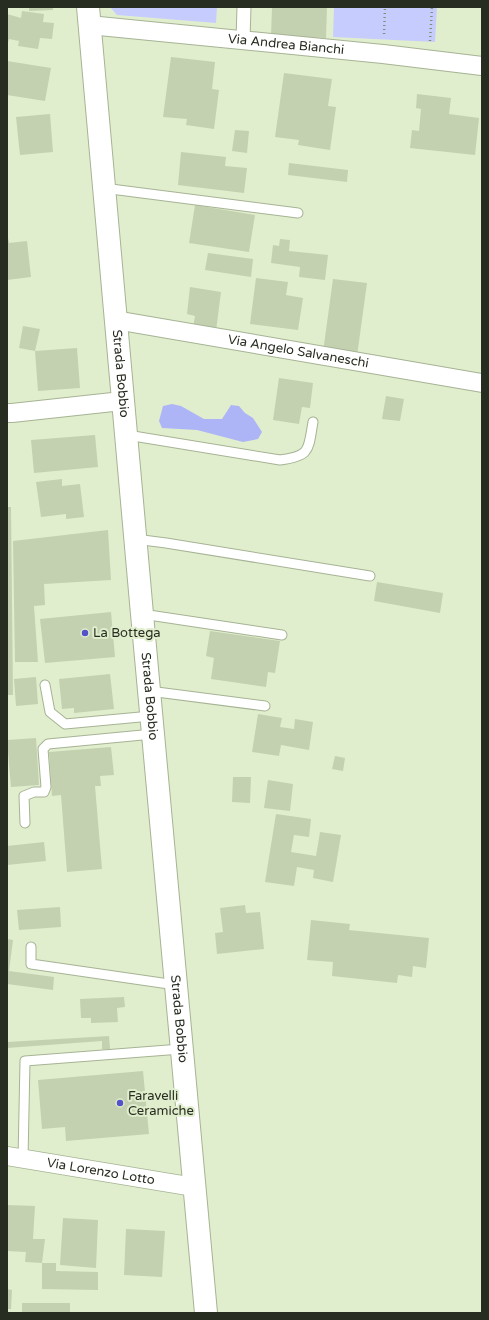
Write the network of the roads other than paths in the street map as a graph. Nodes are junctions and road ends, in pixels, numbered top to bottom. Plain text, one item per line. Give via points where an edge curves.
1 (244, 7) edge
2 (89, 16) edge
3 (243, 40) junction
4 (482, 66) edge
5 (103, 188) junction
6 (298, 212) dead end
7 (115, 320) junction
8 (482, 383) edge
9 (122, 401) junction
10 (7, 413) edge
11 (313, 422) dead end
12 (125, 434) junction
13 (135, 539) junction
14 (370, 576) dead end
15 (142, 614) junction
16 (282, 634) dead end
17 (45, 685) dead end
18 (148, 691) junction
19 (265, 706) dead end
20 (152, 725) junction
21 (25, 823) dead end
22 (31, 947) dead end
23 (176, 985) junction
24 (181, 1049) junction
25 (15, 1158) edge
26 (194, 1187) junction
27 (206, 1313) edge

1 - 3 street
2 - 3 street, Via Andrea Bianchi
2 - 5 main road, Strada Bobbio
3 - 4 street, Via Andrea Bianchi
5 - 6 lane
5 - 7 main road, Strada Bobbio
7 - 8 street, Via Angelo Salvaneschi
7 - 9 main road, Strada Bobbio
9 - 10 street
9 - 12 main road, Strada Bobbio
11 - 12 lane via 306,452 296,458 280,460
12 - 13 main road, Strada Bobbio
13 - 14 lane
13 - 15 main road, Strada Bobbio
15 - 16 lane
15 - 18 main road, Strada Bobbio
17 - 20 lane via 50,712 65,724
18 - 19 lane
18 - 20 main road, Strada Bobbio
20 - 21 lane via 48,744 43,749 46,787 44,792 24,796
20 - 23 main road, Strada Bobbio
22 - 23 lane via 31,964
23 - 24 main road, Strada Bobbio
24 - 25 lane via 24,1061
24 - 26 main road, Strada Bobbio
25 - 26 street, Via Lorenzo Lotto
26 - 27 main road, Strada Bobbio

